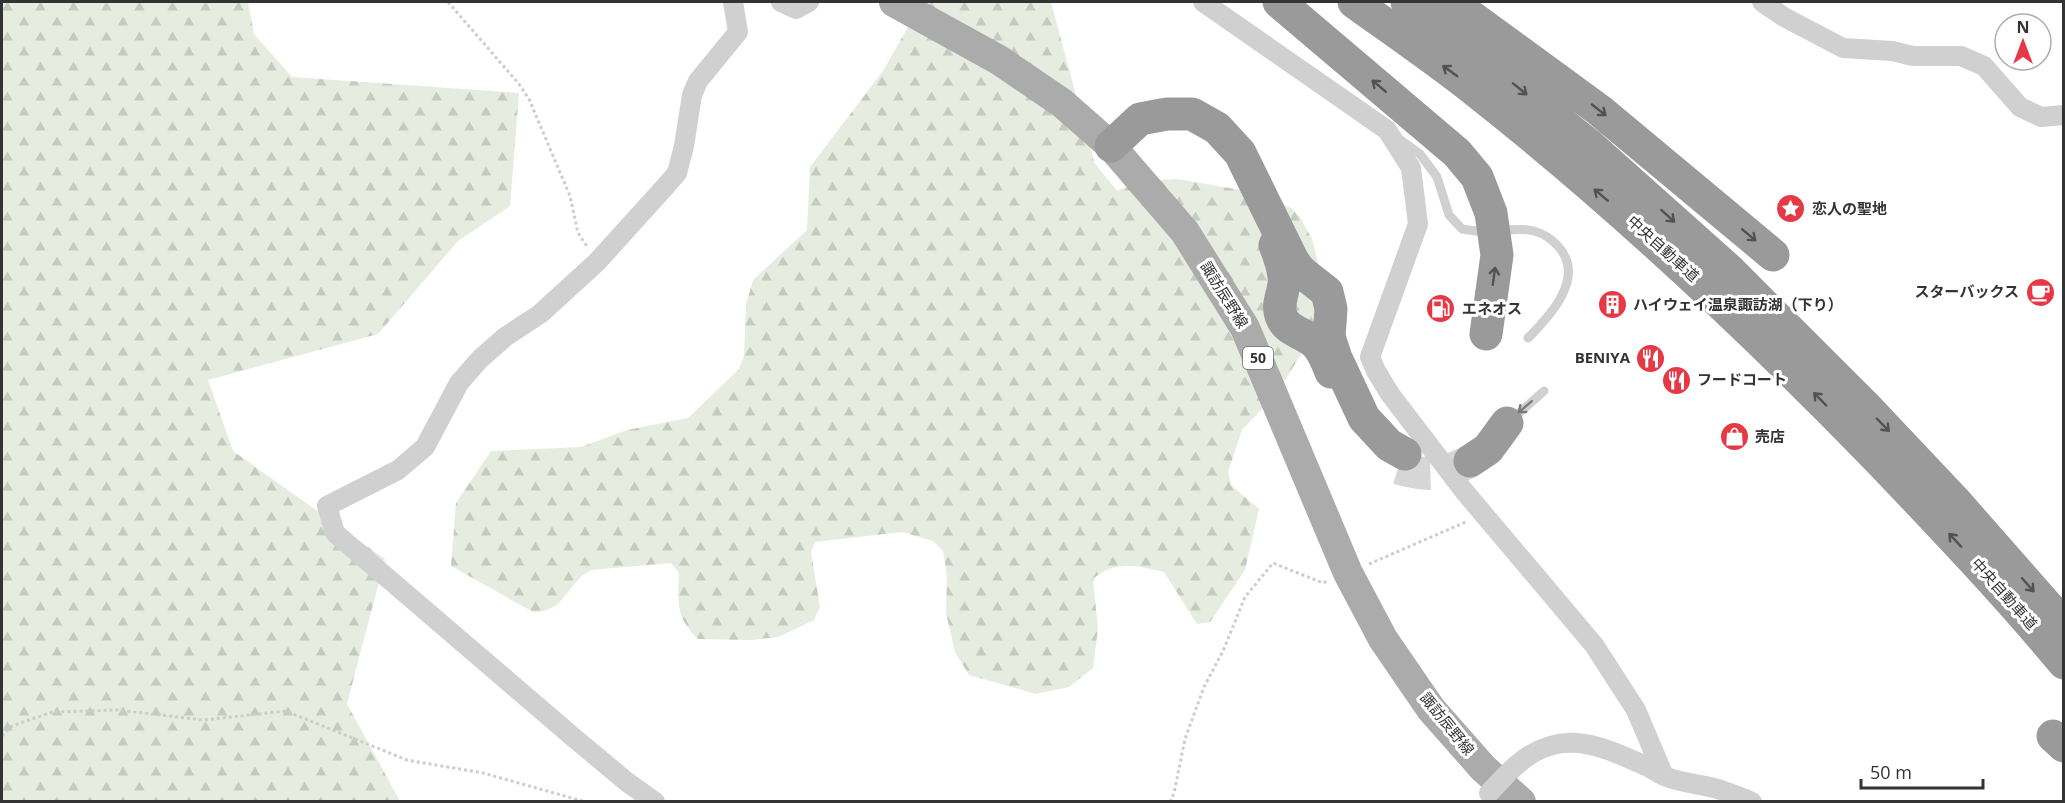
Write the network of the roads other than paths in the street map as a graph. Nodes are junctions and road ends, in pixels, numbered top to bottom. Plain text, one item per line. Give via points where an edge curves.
1 (733, 2) edge
2 (781, 2) edge
3 (809, 2) edge
4 (894, 2) edge
5 (1203, 2) edge
6 (1279, 2) edge
7 (1354, 2) edge
8 (1407, 2) edge
9 (1450, 2) edge
10 (1762, 2) edge
11 (2064, 115) edge
12 (1387, 130) junction
13 (1111, 146) junction
14 (1507, 230) dead end
15 (1483, 232) dead end
16 (1773, 255) dead end
17 (1298, 287) junction
18 (1329, 317) junction
19 (1300, 333) junction
20 (1486, 334) dead end
21 (1528, 338) dead end
22 (1544, 391) dead end
23 (1507, 423) joint
24 (1467, 455) tunnel mouth
25 (2064, 625) edge
26 (2064, 663) edge
27 (1664, 776) junction
28 (1485, 797) edge
29 (655, 801) edge
30 (1521, 801) edge
31 (1752, 801) edge

1 - 29 street via 738,32 698,81 677,173 597,262 540,314 480,359 459,383 424,447 398,470 327,506 335,533 573,737
2 - 3 street via 796,9
4 - 13 main road, 諏訪辰野線 / 50 via 999,60 1062,103
5 - 12 street
20 -> 6 highway via 1497,255 1491,213 1477,177 1457,153
26 -> 7 highway, 中央自動車道 via 1918,501 1719,299 1639,226 1472,87
8 -> 25 highway, 中央自動車道 via 1589,144 1728,269 1954,500
9 -> 16 highway via 1599,110
10 - 11 street via 1843,48 1913,56 1962,56 1984,66 2020,107 2041,117
12 - 15 lane via 1420,154 1437,177 1449,215 1461,229
12 - 27 street via 1411,168 1418,224 1370,357 1376,371 1483,514 1594,645 1636,710
13 - 17 highway via 1140,119 1167,114 1192,114 1216,128 1240,153 1299,270
13 - 30 main road, 諏訪辰野線 / 50 via 1185,232 1245,328 1348,573 1383,639 1431,708 1483,768
14 - 21 lane via 1528,228 1549,236 1565,254 1569,273 1551,315
17 - 18 highway via 1327,292
17 - 19 highway via 1280,299 1280,316
18 - 19 lane via 1317,330
18 - 19 highway via 1333,349 1364,418 1402,461 1385,461 1364,441 1323,352
22 -> 23 lane
23 - 24 highway
27 - 28 street, bridge via 1587,743 1563,741 1541,748 1517,764
27 - 31 street

